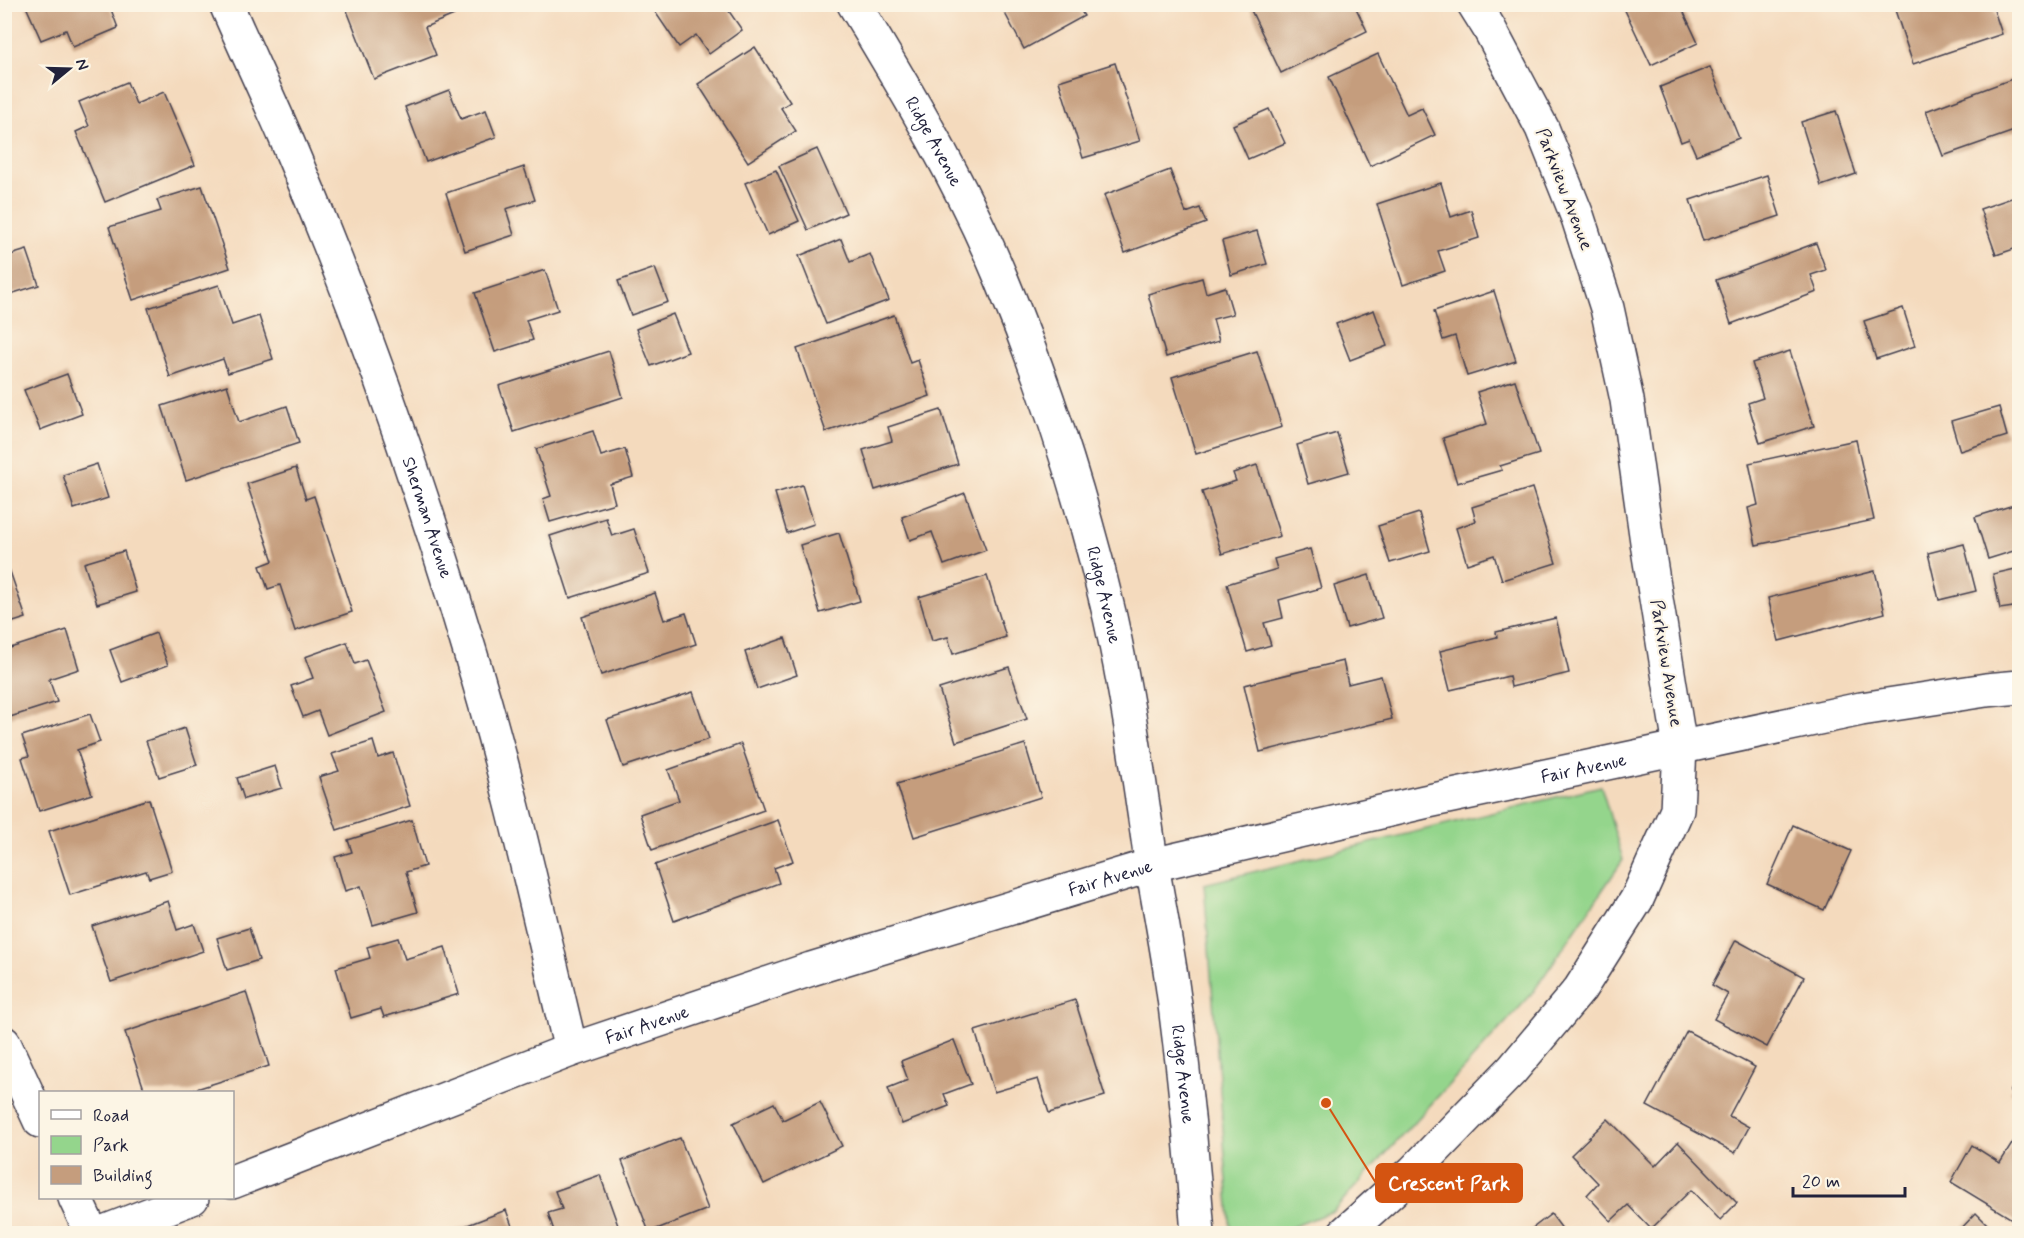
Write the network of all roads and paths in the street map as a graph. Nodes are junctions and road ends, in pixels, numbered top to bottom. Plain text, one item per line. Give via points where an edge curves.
1 (226, 4) edge
2 (854, 4) edge
3 (1474, 4) edge
4 (2019, 687) edge
5 (1680, 747) junction
6 (1152, 865) junction
7 (4, 1043) edge
8 (571, 1050) junction
9 (39, 1119) edge
10 (234, 1181) edge
11 (76, 1199) edge
12 (187, 1199) edge
13 (92, 1233) edge
14 (99, 1233) edge
15 (1198, 1233) edge
16 (1344, 1233) edge

1 - 8 street, Sherman Avenue via 285,136 365,337 419,489 471,653 513,807
2 - 6 street, Ridge Avenue via 908,93 960,191 1000,276 1050,406 1082,505 1110,619
3 - 5 street, Parkview Avenue via 1542,128 1578,218 1607,308 1627,400
4 - 5 street, Fair Avenue via 1861,709
5 - 6 street, Fair Avenue
5 - 16 street, Parkview Avenue via 1677,810 1637,899 1580,989 1512,1070 1413,1172
6 - 8 street, Fair Avenue via 811,969
6 - 15 street, Ridge Avenue via 1171,978
7 - 9 street
8 - 10 street, Fair Avenue
11 - 13 street
12 - 14 street

